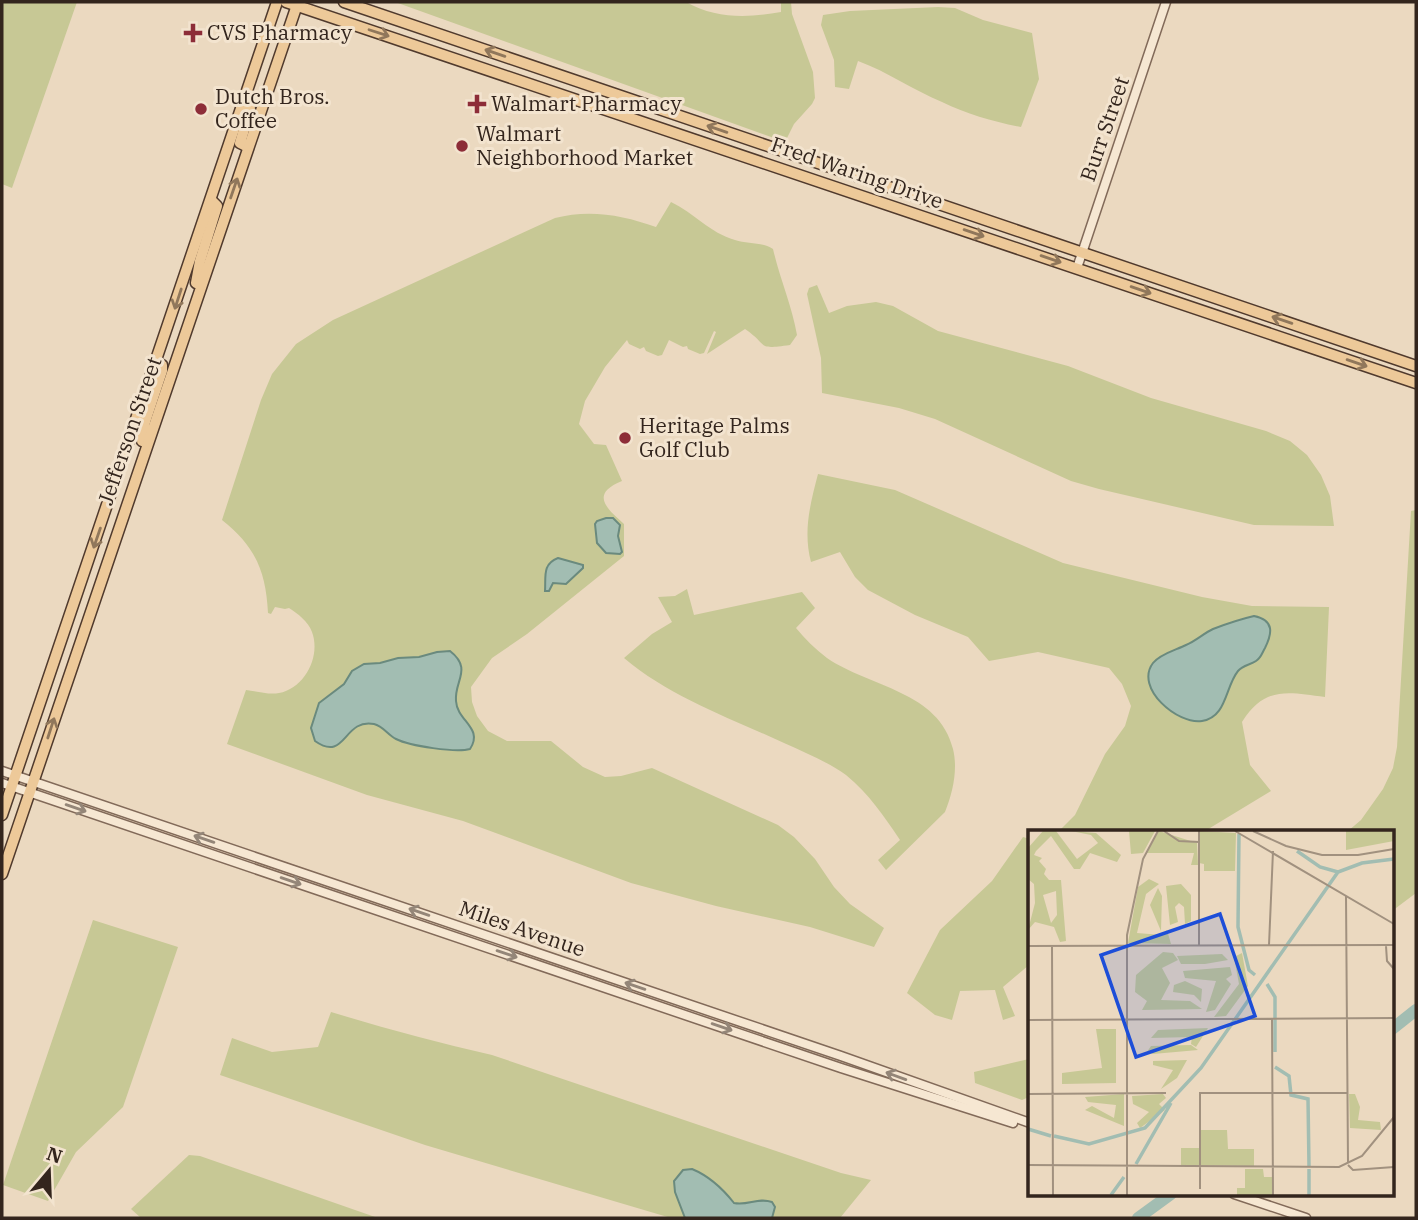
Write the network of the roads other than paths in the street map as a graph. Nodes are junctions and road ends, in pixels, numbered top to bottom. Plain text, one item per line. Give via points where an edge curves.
1 (277, 2) edge
2 (286, 2) edge
3 (344, 2) edge
4 (1166, 2) edge
5 (297, 4) edge
6 (248, 87) junction
7 (248, 147) junction
8 (211, 200) junction
9 (1082, 253) junction
10 (1077, 268) junction
11 (190, 314) junction
12 (157, 362) junction
13 (1416, 366) edge
14 (1416, 383) edge
15 (138, 469) junction
16 (2, 771) edge
17 (15, 776) junction
18 (33, 782) junction
19 (6, 785) edge
20 (30, 793) junction
21 (2, 815) edge
22 (2, 874) edge
23 (1028, 1124) edge
24 (1028, 1125) edge
25 (1240, 1196) edge
26 (1306, 1218) edge

1 - 6 main road, Jefferson Street
2 - 5 main road, Fred Waring Drive
9 -> 3 main road, Fred Waring Drive
4 - 9 street, Burr Street
5 - 7 main road, Jefferson Street
5 -> 10 main road, Fred Waring Drive
6 - 7 main road via 250,110 240,143
6 - 8 main road, Jefferson Street
11 -> 7 main road, Jefferson Street
8 - 11 main road via 218,206 200,261
8 -> 12 main road, Jefferson Street
9 - 10 street, Burr Street
13 -> 9 main road, Fred Waring Drive
10 -> 14 main road, Fred Waring Drive
11 - 15 main road, Jefferson Street
12 - 15 main road via 162,371 145,422
12 -> 17 main road, Jefferson Street
18 -> 15 main road, Jefferson Street
16 - 17 street, Miles Avenue
17 - 18 street, Miles Avenue
17 - 19 main road, Jefferson Street
18 - 20 main road, Jefferson Street
23 -> 18 street, Miles Avenue
19 - 20 street, Miles Avenue
19 - 21 main road, Jefferson Street
20 - 22 main road, Jefferson Street
20 -> 24 street, Miles Avenue via 841,1068
25 - 26 street

